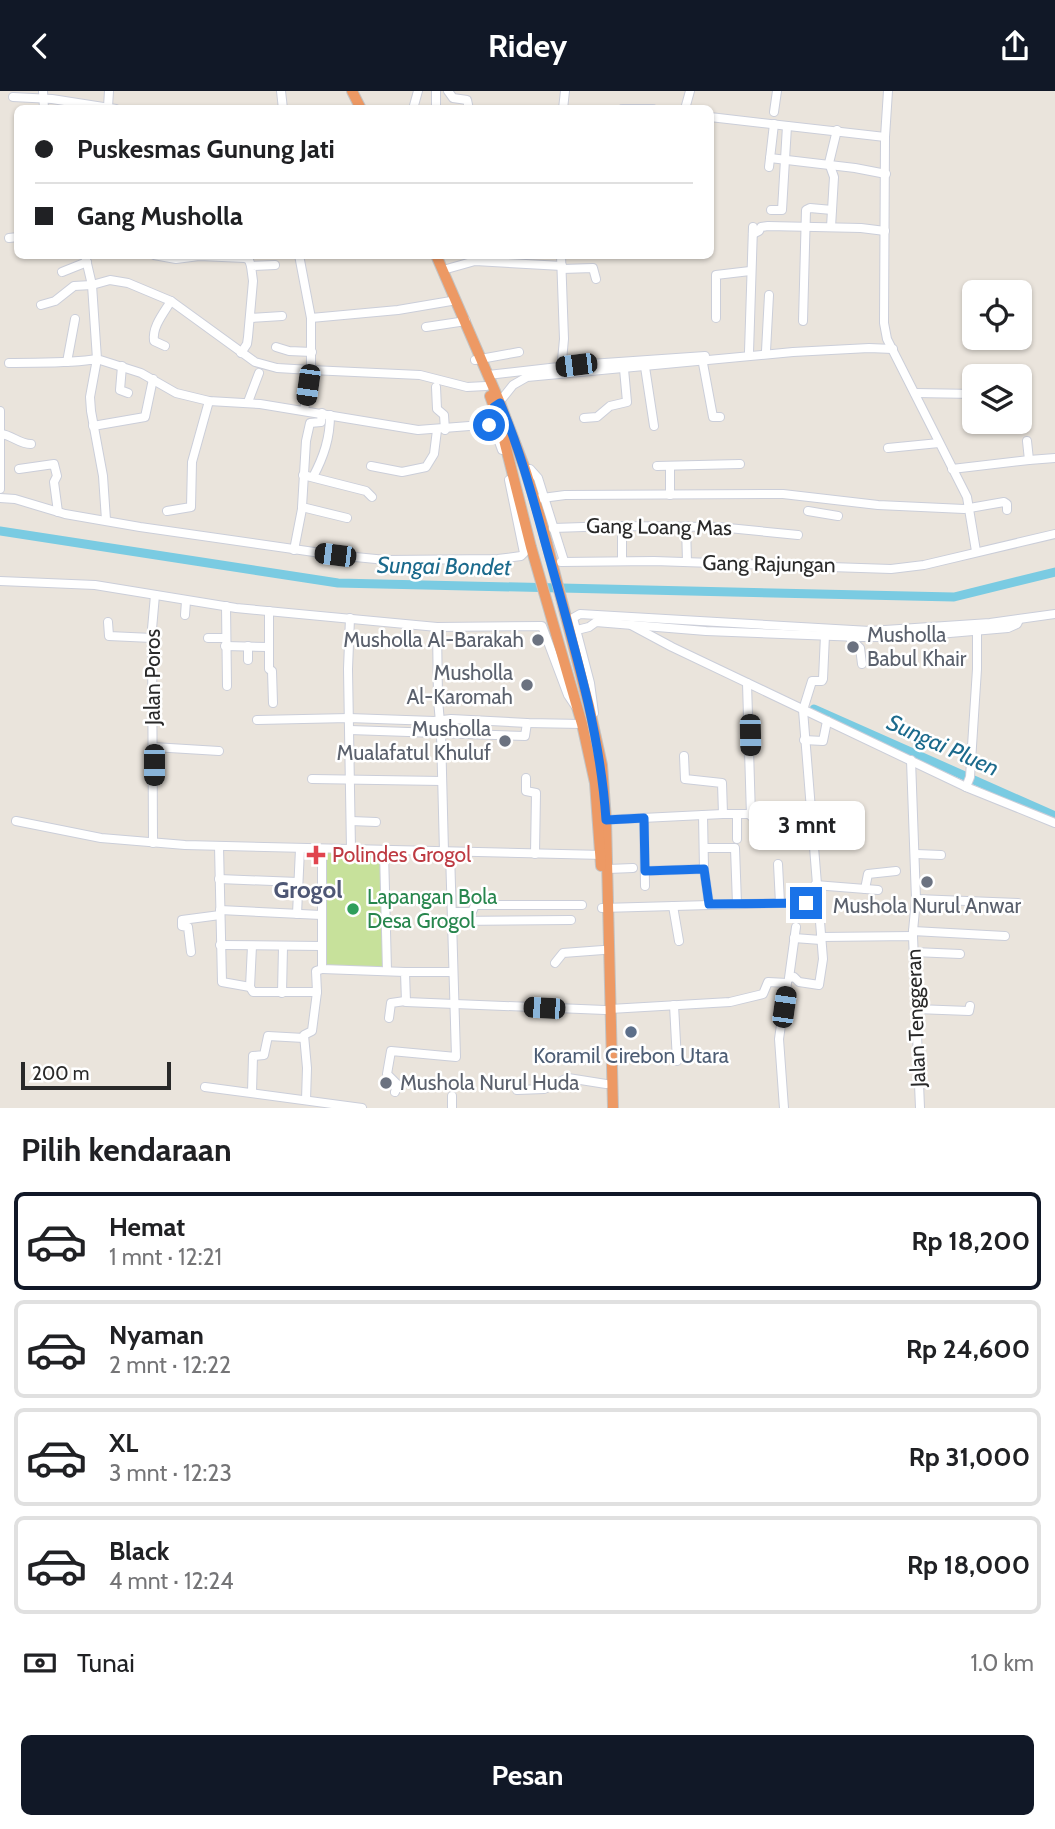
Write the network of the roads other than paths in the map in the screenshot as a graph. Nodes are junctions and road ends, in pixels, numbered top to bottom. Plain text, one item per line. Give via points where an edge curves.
1 (448, 91) edge
2 (777, 91) edge
3 (886, 91) edge
4 (44, 95) edge
5 (13, 97) dead end
6 (96, 105) edge
7 (468, 105) edge
8 (774, 112) dead end
9 (714, 117) edge
10 (774, 124) junction
11 (787, 125) junction
12 (837, 130) junction
13 (885, 137) junction
14 (784, 160) junction
15 (830, 166) junction
16 (886, 174) junction
17 (771, 210) dead end
18 (832, 210) junction
19 (806, 226) junction
20 (831, 227) junction
21 (885, 231) junction
22 (86, 259) edge
23 (246, 259) edge
24 (300, 259) edge
25 (433, 259) edge
26 (438, 259) edge
27 (473, 259) edge
28 (484, 259) edge
29 (561, 259) edge
30 (275, 265) dead end
31 (251, 267) junction
32 (562, 268) junction
33 (750, 271) junction
34 (62, 272) dead end
35 (444, 276) junction
36 (596, 279) dead end
37 (92, 285) junction
38 (769, 295) dead end
39 (451, 301) junction
40 (170, 303) junction
41 (41, 305) dead end
42 (282, 316) dead end
43 (250, 318) junction
44 (311, 318) junction
45 (716, 318) dead end
46 (75, 319) dead end
47 (803, 321) dead end
48 (463, 322) junction
49 (426, 327) dead end
50 (890, 344) junction
51 (165, 346) dead end
52 (869, 346) junction
53 (276, 347) dead end
54 (766, 351) junction
55 (312, 352) junction
56 (519, 352) dead end
57 (749, 352) junction
58 (241, 353) junction
59 (97, 359) junction
60 (478, 359) junction
61 (702, 360) junction
62 (67, 362) junction
63 (9, 363) dead end
64 (627, 365) junction
65 (122, 366) junction
66 (645, 367) junction
67 (562, 370) junction
68 (310, 372) junction
69 (259, 373) dead end
70 (153, 379) junction
71 (489, 384) junction
72 (436, 387) dead end
73 (128, 393) dead end
74 (915, 393) junction
75 (962, 394) edge
76 (209, 401) junction
77 (248, 402) junction
78 (497, 405) junction
79 (304, 410) junction
80 (1, 411) edge
81 (326, 414) junction
82 (720, 417) dead end
83 (584, 418) dead end
84 (496, 424) junction
85 (93, 426) junction
86 (654, 426) dead end
87 (441, 430) junction
88 (1, 434) edge
89 (1027, 441) dead end
90 (939, 443) junction
91 (31, 444) dead end
92 (888, 448) dead end
93 (1055, 458) edge
94 (1029, 460) junction
95 (740, 464) dead end
96 (670, 465) junction
97 (371, 466) dead end
98 (657, 466) dead end
99 (19, 469) dead end
100 (952, 469) junction
101 (303, 475) junction
102 (313, 477) junction
103 (0, 489) edge
104 (670, 495) junction
105 (372, 497) dead end
106 (0, 498) edge
107 (539, 498) junction
108 (826, 499) junction
109 (302, 509) junction
110 (970, 509) junction
111 (1007, 510) dead end
112 (167, 511) dead end
113 (808, 511) dead end
114 (58, 512) junction
115 (823, 514) junction
116 (838, 516) dead end
117 (347, 518) dead end
118 (106, 520) junction
119 (622, 526) junction
120 (687, 526) junction
121 (553, 528) junction
122 (1055, 534) edge
123 (798, 535) dead end
124 (294, 550) junction
125 (976, 551) junction
126 (622, 561) junction
127 (687, 562) junction
128 (559, 563) junction
129 (0, 581) edge
130 (155, 595) junction
131 (186, 601) junction
132 (226, 606) junction
133 (269, 611) junction
134 (1055, 614) edge
135 (185, 615) dead end
136 (350, 618) junction
137 (1018, 620) junction
138 (108, 622) dead end
139 (631, 625) junction
140 (437, 627) junction
141 (577, 630) junction
142 (977, 630) junction
143 (825, 635) junction
144 (849, 637) junction
145 (152, 638) junction
146 (208, 638) dead end
147 (225, 642) junction
148 (248, 646) junction
149 (268, 647) junction
150 (248, 660) dead end
151 (862, 664) dead end
152 (747, 683) junction
153 (227, 686) dead end
154 (273, 703) dead end
155 (579, 708) junction
156 (804, 708) junction
157 (349, 718) junction
158 (439, 719) junction
159 (257, 720) dead end
160 (587, 721) junction
161 (827, 722) junction
162 (527, 723) junction
163 (349, 730) junction
164 (442, 733) junction
165 (804, 740) junction
166 (153, 747) junction
167 (219, 751) dead end
168 (684, 756) dead end
169 (911, 760) junction
170 (526, 778) dead end
171 (312, 779) dead end
172 (351, 779) junction
173 (442, 781) junction
174 (968, 784) junction
175 (810, 812) junction
176 (723, 814) junction
177 (703, 815) junction
178 (737, 815) junction
179 (751, 816) junction
180 (858, 816) dead end
181 (644, 818) junction
182 (603, 820) junction
183 (16, 821) dead end
184 (351, 821) junction
185 (376, 822) dead end
186 (1055, 823) edge
187 (737, 839) dead end
188 (153, 843) junction
189 (219, 846) junction
190 (705, 848) junction
191 (300, 849) junction
192 (322, 850) junction
193 (351, 850) junction
194 (384, 851) junction
195 (447, 852) junction
196 (536, 854) junction
197 (916, 854) junction
198 (604, 855) junction
199 (941, 855) dead end
200 (778, 864) dead end
201 (633, 868) dead end
202 (608, 869) junction
203 (704, 869) junction
204 (645, 871) junction
205 (896, 871) dead end
206 (219, 880) junction
207 (298, 882) junction
208 (816, 885) junction
209 (645, 886) dead end
210 (865, 889) junction
211 (878, 891) dead end
212 (916, 899) junction
213 (817, 902) junction
214 (780, 903) junction
215 (1018, 903) dead end
216 (709, 904) junction
217 (737, 904) junction
218 (582, 905) dead end
219 (673, 906) junction
220 (605, 908) junction
221 (220, 913) junction
222 (297, 914) junction
223 (321, 915) junction
224 (452, 917) junction
225 (571, 920) dead end
226 (796, 927) dead end
227 (913, 934) junction
228 (1004, 936) dead end
229 (794, 938) junction
230 (821, 939) junction
231 (680, 941) dead end
232 (220, 945) junction
233 (252, 946) junction
234 (321, 946) junction
235 (283, 947) junction
236 (603, 950) junction
237 (191, 952) dead end
238 (914, 953) junction
239 (960, 954) dead end
240 (555, 963) dead end
241 (321, 969) junction
242 (387, 971) junction
243 (404, 972) junction
244 (453, 972) junction
245 (250, 987) junction
246 (317, 992) junction
247 (282, 993) junction
248 (405, 1001) junction
249 (454, 1004) junction
250 (674, 1005) junction
251 (607, 1006) junction
252 (970, 1006) dead end
253 (916, 1009) junction
254 (389, 1018) dead end
255 (304, 1038) junction
256 (609, 1040) junction
257 (677, 1061) dead end
258 (606, 1084) junction
259 (205, 1087) dead end
260 (517, 1090) dead end
261 (395, 1092) dead end
262 (255, 1094) junction
263 (453, 1096) dead end
264 (290, 1100) junction
265 (306, 1100) junction
266 (333, 1106) edge
267 (347, 1107) edge
268 (362, 1108) edge
269 (452, 1108) edge
270 (607, 1108) edge
271 (613, 1108) edge
272 (784, 1108) edge
273 (920, 1108) edge

1 - 7 street
2 - 8 street
3 - 13 street
4 - 5 street
4 - 6 street
9 - 10 street
10 - 11 street
10 - 14 street via 769,162
11 - 12 street
11 - 14 street
12 - 13 street
12 - 15 street
13 - 16 street
14 - 15 street
14 - 17 street via 782,210
15 - 16 street
15 - 18 street
16 - 21 street
18 - 19 street via 807,208
18 - 20 street
19 - 20 street
19 - 33 street via 753,230
19 - 47 street
20 - 21 street
21 - 50 street via 884,323
22 - 34 street
22 - 37 street
23 - 31 street
24 - 44 street
25 - 35 highway
26 - 35 highway
27 - 35 street
28 - 32 street
29 - 32 street
30 - 31 street
31 - 43 street
32 - 36 street via 593,268
32 - 67 street
33 - 45 street via 716,275
33 - 57 street
35 - 39 highway
35 - 48 highway
37 - 40 street via 115,280 128,283
37 - 41 street via 74,286 55,301
37 - 59 street
38 - 54 street
39 - 44 street
39 - 48 highway
40 - 51 street via 153,337
40 - 58 street
42 - 43 street
43 - 58 street via 247,344
44 - 55 street
46 - 62 street
48 - 49 street
48 - 60 highway
50 - 52 street
50 - 74 street
52 - 54 street
52 - 61 street
53 - 55 street
54 - 57 street
55 - 68 street
56 - 60 street
57 - 61 street
58 - 68 street via 267,366
59 - 62 street
59 - 65 street
59 - 85 street via 90,397
60 - 71 highway
61 - 64 street
61 - 66 street
61 - 82 street via 713,417
62 - 63 street
64 - 66 street
64 - 67 street
64 - 83 street via 627,402 610,406 597,417
65 - 70 street
65 - 73 street via 120,390
66 - 86 street
67 - 71 street
67 - 78 street via 517,381
68 - 71 street via 420,375 467,387
68 - 79 street
69 - 77 street
70 - 76 street via 176,393
70 - 85 street via 145,417
71 - 78 highway
72 - 87 street via 437,409 444,415
74 - 75 street
74 - 90 street
76 - 77 street
76 - 112 street via 192,462 191,508
77 - 79 street
78 - 84 highway
78 - 107 highway
79 - 81 street
80 - 88 street
81 - 87 street via 402,429
81 - 101 street via 321,422 310,425
81 - 102 street via 330,434
84 - 87 street
84 - 124 street via 523,555 386,560
84 - 155 highway
85 - 118 street
87 - 97 street via 426,467 402,471
88 - 91 street
88 - 103 street
89 - 94 street
90 - 92 street
90 - 100 street
93 - 94 street
94 - 100 street
95 - 96 street
96 - 98 street
96 - 104 street
99 - 114 street via 54,464
100 - 110 street
101 - 102 street
101 - 109 street
102 - 105 street via 366,491
104 - 107 street
104 - 108 street via 783,494
106 - 114 street
107 - 121 street
107 - 128 highway
108 - 110 street
108 - 115 street
109 - 117 street
109 - 124 street
110 - 111 street via 1004,502
110 - 125 street
113 - 115 street
114 - 118 street
115 - 116 street
118 - 124 street
119 - 120 street, Gang Loang Mas
119 - 121 street, Gang Loang Mas
119 - 126 street
120 - 123 street, Gang Loang Mas via 765,528
120 - 127 street
121 - 128 street
122 - 125 street, Gang Rajungan
125 - 127 street, Gang Rajungan via 891,569
126 - 127 street, Gang Rajungan
126 - 128 street, Gang Rajungan
128 - 160 highway
129 - 130 street via 95,585
130 - 131 street
130 - 145 street, Jalan Poros
131 - 132 street
131 - 135 street
132 - 133 street
132 - 147 street
133 - 136 street
133 - 149 street
134 - 137 street
136 - 140 street
136 - 157 street
137 - 141 street via 870,631 587,613 573,618
137 - 142 street via 1014,626
138 - 145 street via 109,636
139 - 141 street via 600,623
139 - 143 street
139 - 152 street
140 - 155 street via 542,626 570,701
140 - 158 street
141 - 160 street via 594,703
142 - 144 street
142 - 174 street
143 - 144 street
143 - 156 street via 823,679 812,681
144 - 151 street via 860,647
145 - 166 street, Jalan Poros
146 - 147 street
147 - 148 street
147 - 153 street
148 - 149 street
148 - 150 street
149 - 154 street
152 - 156 street
152 - 179 street
155 - 160 highway
156 - 161 street
156 - 165 street
157 - 158 street
157 - 159 street
157 - 163 street
158 - 162 street
158 - 164 street
160 - 162 street
160 - 182 highway
161 - 165 street via 823,741
161 - 169 street
162 - 164 street via 525,736
163 - 164 street
163 - 172 street
164 - 173 street
165 - 175 street
166 - 167 street
166 - 188 street, Jalan Poros
168 - 176 street via 684,778 722,783
169 - 174 street
169 - 197 street
170 - 196 street via 526,791 536,793
171 - 172 street
172 - 173 street
172 - 184 street
173 - 195 street
174 - 186 street
175 - 179 street
175 - 180 street via 828,809
175 - 208 street
176 - 177 street
176 - 178 street
177 - 181 street
177 - 190 street
178 - 179 street
178 - 187 street
181 - 182 street
181 - 204 street
182 - 198 highway
183 - 188 street
184 - 185 street
184 - 193 street
188 - 189 street
189 - 191 street
189 - 206 street
190 - 203 street
190 - 217 street via 735,848
191 - 192 street
191 - 207 street
192 - 193 street
192 - 223 street
193 - 194 street
194 - 195 street
194 - 242 street
195 - 196 street
195 - 224 street
196 - 198 street
197 - 199 street
197 - 212 street
198 - 202 highway
198 - 220 highway
200 - 214 street
201 - 202 street
202 - 220 highway
203 - 204 street
203 - 216 street
204 - 209 street
205 - 210 street via 869,874
206 - 207 street
206 - 221 street
207 - 222 street
208 - 210 street
208 - 213 street
210 - 211 street
212 - 215 street
212 - 227 street
213 - 214 street
213 - 230 street
214 - 217 street
216 - 217 street
216 - 219 street
218 - 224 street via 475,905 472,912
219 - 220 street
219 - 231 street
220 - 236 highway
220 - 251 highway
221 - 222 street
221 - 232 street
221 - 237 street via 182,920 182,926 188,927
222 - 223 street
223 - 234 street
224 - 225 street
224 - 244 street
226 - 229 street
227 - 228 street
227 - 230 street, Jalan Tenggeran
227 - 238 street, Jalan Tenggeran
229 - 230 street, Jalan Tenggeran
229 - 230 street via 789,978 818,985
232 - 233 street
232 - 245 street via 222,982
233 - 235 street
233 - 245 street
234 - 235 street
234 - 241 street
235 - 247 street
236 - 240 street via 563,953
236 - 251 highway
238 - 239 street
238 - 253 street, Jalan Tenggeran
241 - 242 street
241 - 246 street via 316,971
242 - 243 street
243 - 244 street
243 - 248 street
244 - 249 street
245 - 247 street via 254,992
246 - 247 street
246 - 255 street via 312,1031
248 - 249 street
248 - 254 street via 391,1003
249 - 251 street
249 - 261 street via 455,1058 391,1051 387,1074 397,1084
250 - 251 street
250 - 257 street
250 - 272 street via 736,1001 763,995 768,982 787,984 779,1039
251 - 256 highway
252 - 253 street via 969,1011
253 - 273 street, Jalan Tenggeran
255 - 262 street via 268,1036 264,1055 253,1056
255 - 265 street
256 - 258 highway
256 - 271 highway
258 - 260 street via 568,1078 544,1089
258 - 270 highway
259 - 262 street
262 - 264 street
263 - 269 street
264 - 265 street
264 - 266 street
265 - 266 street
266 - 267 street
267 - 268 street

